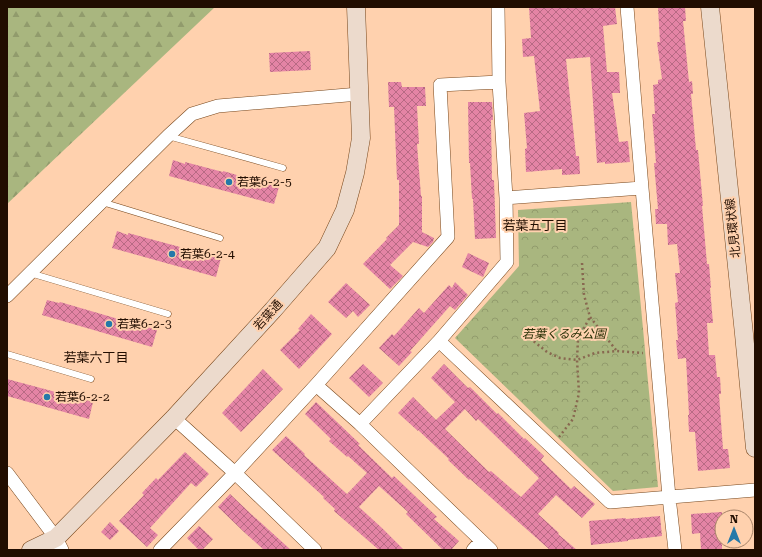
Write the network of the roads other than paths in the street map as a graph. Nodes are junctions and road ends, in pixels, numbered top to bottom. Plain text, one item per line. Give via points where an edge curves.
1 (356, 7) edge
2 (498, 7) edge
3 (628, 7) edge
4 (710, 7) edge
5 (500, 82) junction
6 (359, 94) junction
7 (168, 136) junction
8 (282, 168) dead end
9 (642, 188) junction
10 (506, 198) junction
11 (102, 202) junction
12 (220, 238) dead end
13 (30, 273) junction
14 (7, 296) edge
15 (168, 314) dead end
16 (750, 333) edge
17 (439, 341) junction
18 (7, 354) edge
19 (91, 379) dead end
20 (316, 385) junction
21 (174, 418) junction
22 (360, 424) junction
23 (755, 448) edge
24 (7, 473) edge
25 (235, 473) junction
26 (12, 487) edge
27 (755, 490) edge
28 (669, 497) junction
29 (59, 544) edge
30 (477, 546) edge
31 (31, 550) edge
32 (160, 550) edge
33 (316, 550) edge
34 (491, 550) edge
35 (675, 550) edge

1 - 6 street, 若葉通
2 - 5 street
3 - 9 street
4 - 16 street, 北見環状線
5 - 10 street
5 - 20 street via 440,85 448,237
6 - 7 street via 218,106 192,114
6 - 21 street, 若葉通 via 361,138 355,173 345,210 326,248
7 - 8 lane
7 - 11 street
9 - 10 street
9 - 28 street
10 - 17 street via 507,262
11 - 12 lane
11 - 13 street
13 - 14 street
13 - 15 lane
16 - 23 street, 北見環状線
17 - 22 street
17 - 28 street via 610,502
18 - 19 lane
20 - 22 street
20 - 25 street
21 - 25 street
21 - 29 street, 若葉通
22 - 30 street
24 - 26 street
25 - 32 street
25 - 33 street
26 - 29 street
27 - 28 street
28 - 35 street
29 - 31 street, 若葉通
30 - 34 street

